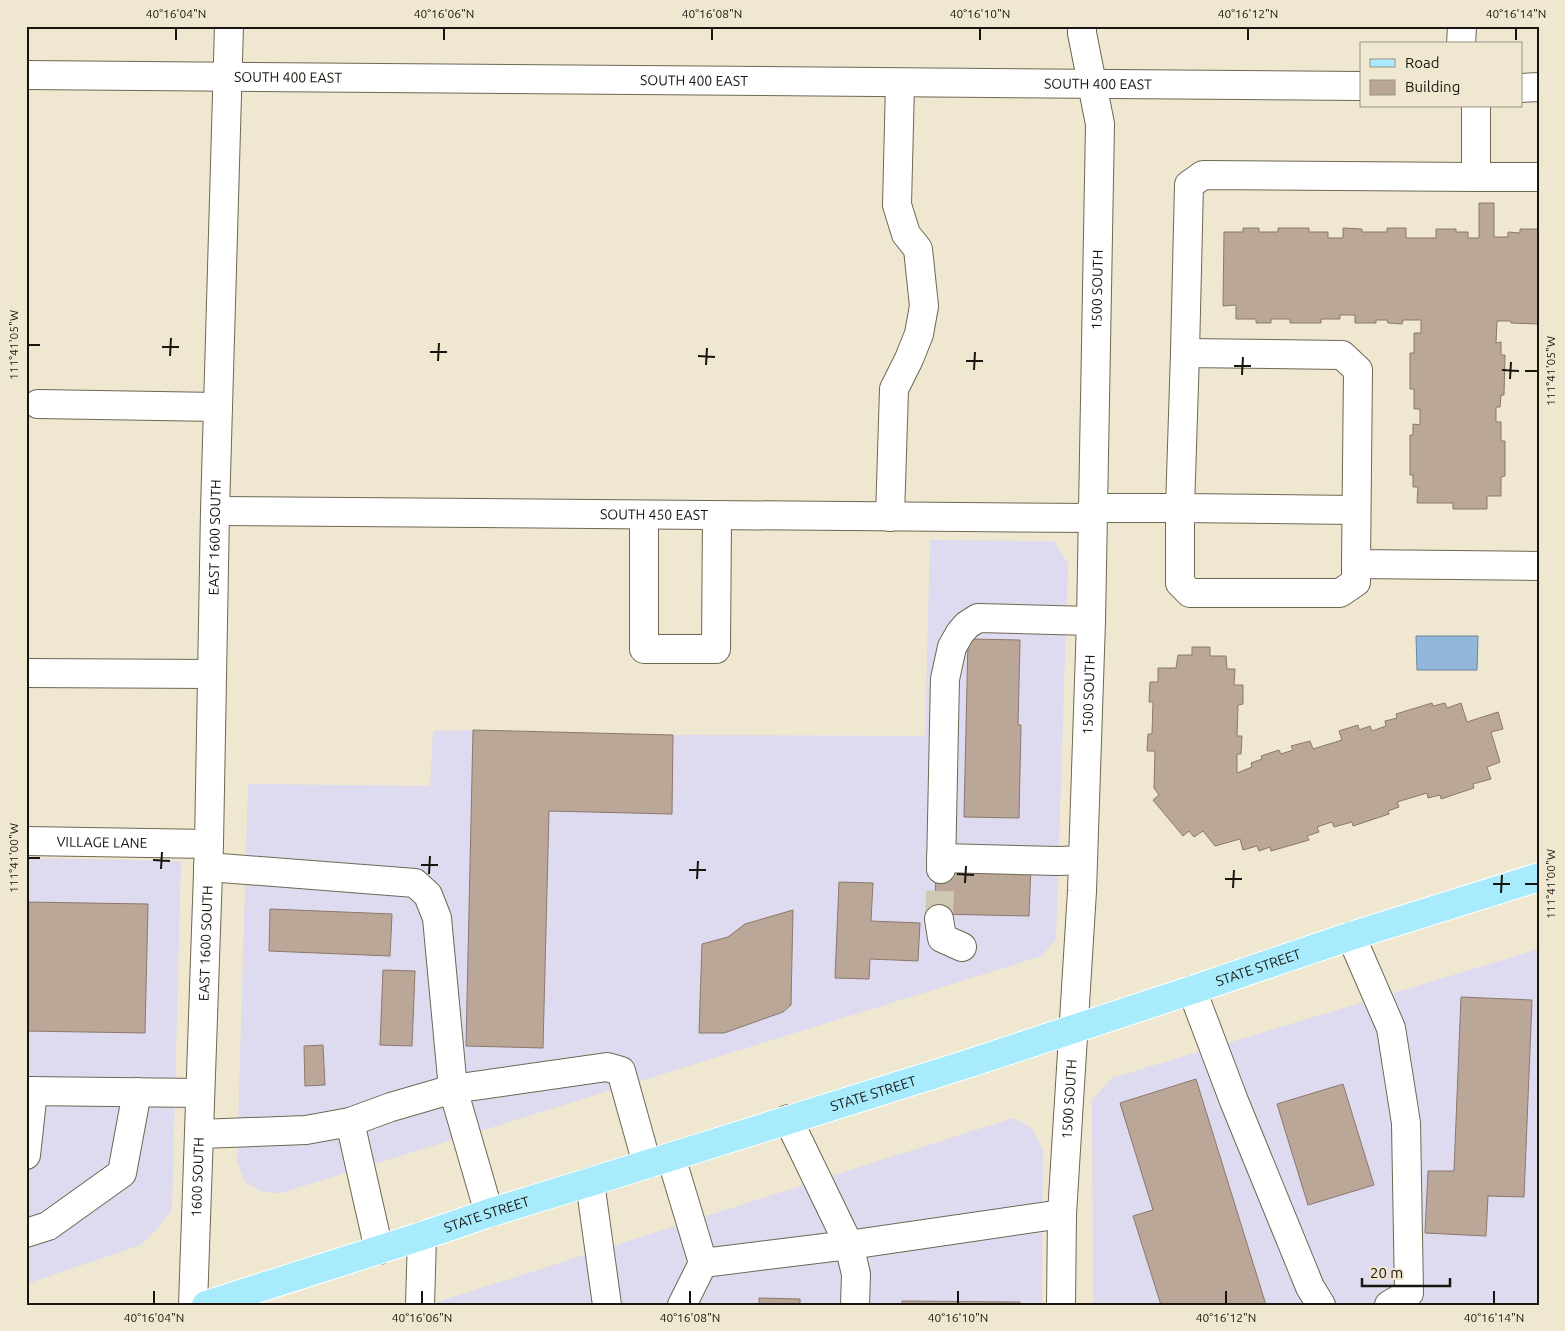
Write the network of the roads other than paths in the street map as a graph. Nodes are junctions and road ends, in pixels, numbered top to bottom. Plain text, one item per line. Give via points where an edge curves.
1 (229, 26) edge
2 (1082, 26) edge
3 (1462, 26) edge
4 (1461, 42) edge
5 (26, 75) edge
6 (228, 76) junction
7 (1092, 83) junction
8 (900, 84) junction
9 (1360, 86) edge
10 (1522, 88) edge
11 (1539, 88) edge
12 (1476, 108) edge
13 (1476, 177) junction
14 (1539, 177) edge
15 (1185, 353) junction
16 (38, 404) dead end
17 (218, 407) junction
18 (1180, 508) junction
19 (1356, 510) junction
20 (216, 511) junction
21 (1092, 513) junction
22 (644, 515) junction
23 (717, 515) junction
24 (890, 517) junction
25 (1356, 564) junction
26 (1539, 566) edge
27 (1091, 621) junction
28 (26, 673) edge
29 (212, 674) junction
30 (26, 842) edge
31 (209, 855) junction
32 (1082, 860) junction
33 (1539, 877) edge
34 (939, 919) tunnel mouth
35 (1351, 936) junction
36 (962, 947) dead end
37 (1192, 990) junction
38 (1073, 1029) junction
39 (202, 1050) joint
40 (453, 1088) junction
41 (30, 1091) edge
42 (137, 1092) junction
43 (200, 1093) junction
44 (788, 1119) junction
45 (350, 1122) junction
46 (199, 1134) junction
47 (26, 1155) edge
48 (659, 1160) junction
49 (590, 1182) junction
50 (489, 1213) junction
51 (1062, 1214) junction
52 (26, 1233) edge
53 (422, 1236) junction
54 (849, 1245) junction
55 (379, 1250) junction
56 (703, 1263) junction
57 (192, 1305) edge
58 (206, 1305) edge
59 (420, 1305) edge
60 (607, 1305) edge
61 (682, 1305) edge
62 (855, 1305) edge
63 (1061, 1305) edge
64 (1321, 1305) edge
65 (1389, 1305) edge

1 - 6 street, EAST 1600 SOUTH
2 - 7 street, 1500 SOUTH
3 - 4 street
5 - 6 street, SOUTH 400 EAST
6 - 8 street, SOUTH 400 EAST
6 - 17 street, EAST 1600 SOUTH
7 - 8 street, SOUTH 400 EAST
7 - 9 street, SOUTH 400 EAST
7 - 21 street, 1500 SOUTH via 1100,124
8 - 24 street via 897,205 906,234 918,250 924,306 919,334 894,389
10 - 11 street
12 - 13 street
13 - 14 street
13 - 15 street via 1203,175 1189,185
15 - 18 street
15 - 19 street via 1342,355 1358,370
16 - 17 street
17 - 20 street, EAST 1600 SOUTH
18 - 19 street, SOUTH 450 EAST
18 - 21 street, SOUTH 450 EAST
18 - 25 street via 1180,583 1190,593 1340,593 1356,582
19 - 25 street
20 - 22 street, SOUTH 450 EAST
20 - 29 street, EAST 1600 SOUTH
21 - 24 street, SOUTH 450 EAST
21 - 27 street, 1500 SOUTH
22 - 23 street, SOUTH 450 EAST
22 - 23 street via 644,649 716,649
23 - 24 street, SOUTH 450 EAST
25 - 26 street
27 - 32 street, 1500 SOUTH
27 - 32 street via 978,618 967,625 952,647 945,679 941,864
28 - 29 street
29 - 31 street, EAST 1600 SOUTH
30 - 31 street, VILLAGE LANE
31 - 39 street, EAST 1600 SOUTH
31 - 40 street, VILLAGE LANE via 415,883 428,895 437,918
32 - 38 street, 1500 SOUTH
33 - 35 main road, STATE STREET
34 - 36 street via 942,938
35 - 37 main road, STATE STREET
35 - 65 street via 1391,1028 1406,1123 1409,1293
37 - 38 main road, STATE STREET
37 - 64 street via 1234,1102 1310,1287
38 - 44 main road, STATE STREET
38 - 51 street, 1500 SOUTH
39 - 43 street, 1600 SOUTH
40 - 45 street
40 - 48 street via 607,1067 621,1071
40 - 50 street, VILLAGE LANE
41 - 42 street
41 - 47 street
42 - 43 street
42 - 52 street via 122,1173 48,1226
43 - 46 street, 1600 SOUTH
44 - 48 main road, STATE STREET
44 - 54 street
45 - 46 street via 306,1130
45 - 55 street
46 - 57 street, 1600 SOUTH
48 - 49 main road, STATE STREET
48 - 56 street
49 - 50 main road, STATE STREET
49 - 60 street
50 - 53 main road, STATE STREET
51 - 54 street
51 - 63 street, 1500 SOUTH
53 - 55 main road, STATE STREET
53 - 59 street
54 - 56 street
54 - 62 street via 856,1274
55 - 58 main road, STATE STREET
56 - 61 street

